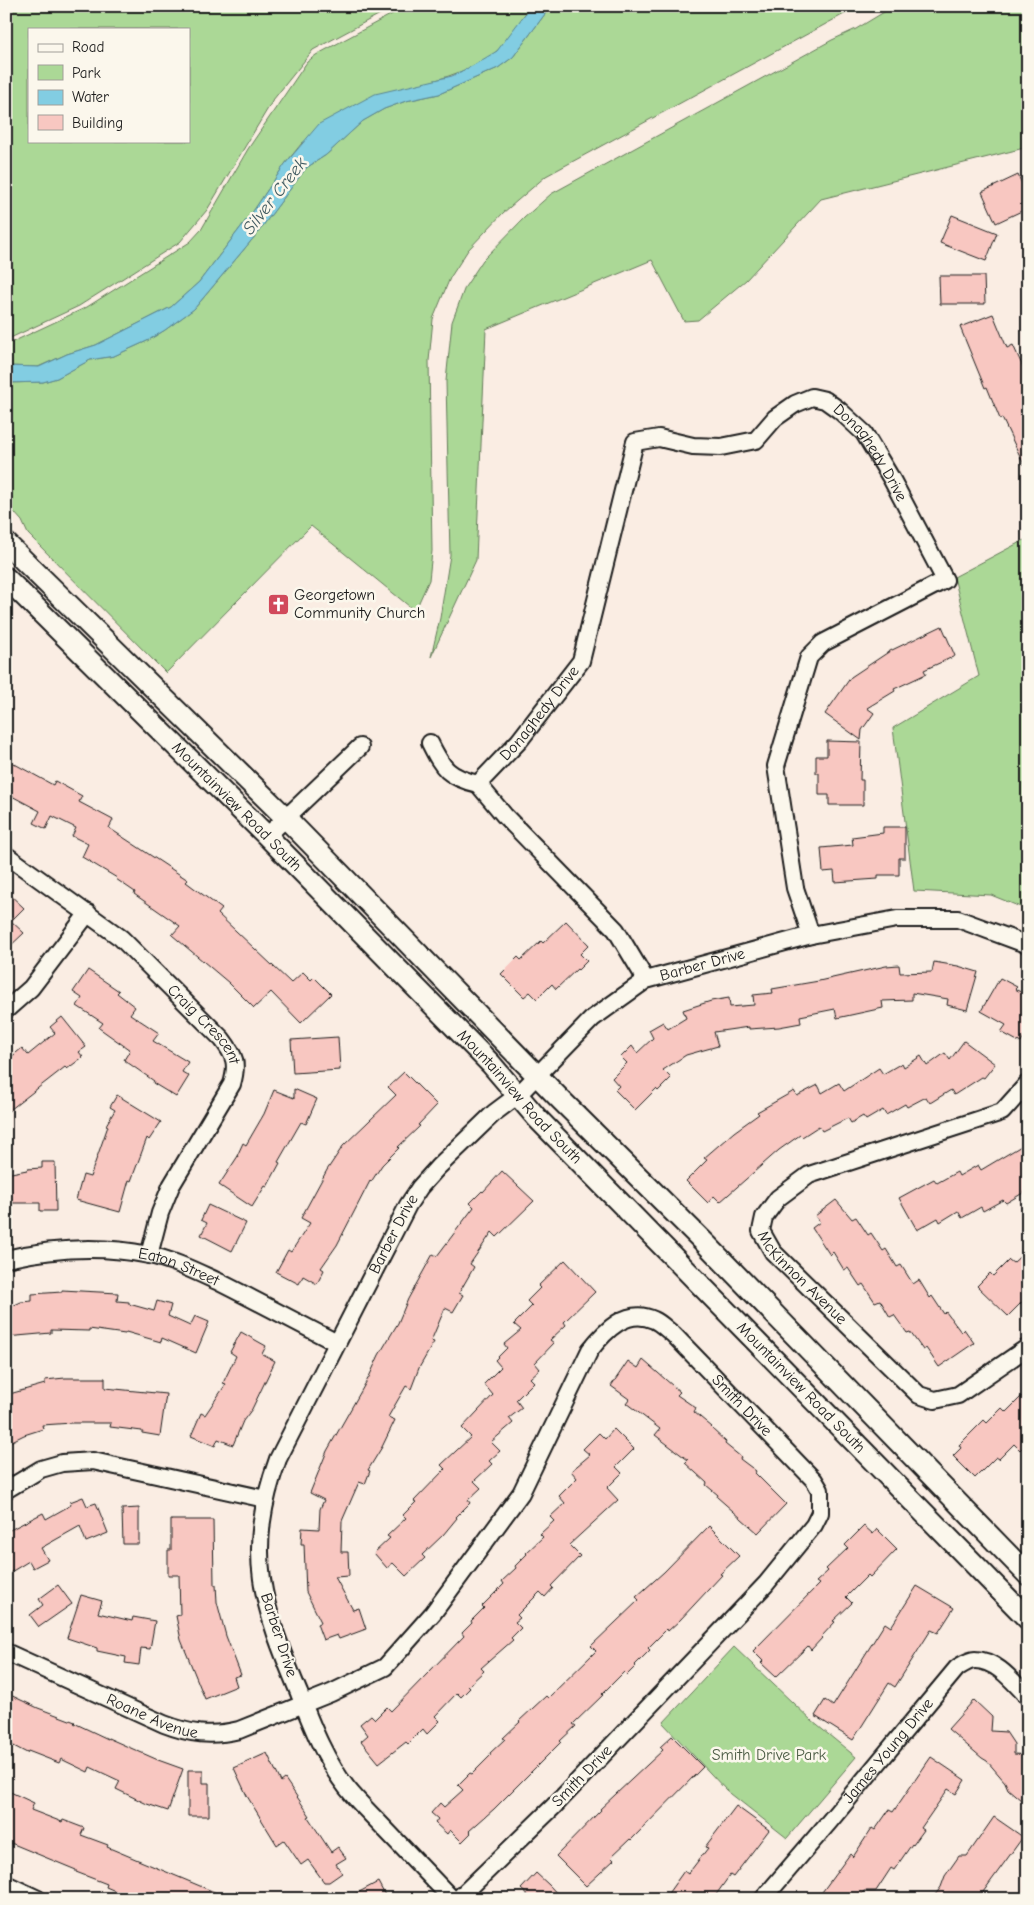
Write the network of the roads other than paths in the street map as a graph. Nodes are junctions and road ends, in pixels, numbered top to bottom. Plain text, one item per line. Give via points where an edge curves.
1 (6, 543) edge
2 (6, 578) edge
3 (430, 743) dead end
4 (360, 747) dead end
5 (478, 784) junction
6 (286, 818) junction
7 (267, 836) junction
8 (6, 855) edge
9 (88, 913) junction
10 (811, 935) junction
11 (1028, 945) edge
12 (646, 980) junction
13 (6, 1010) edge
14 (537, 1076) junction
15 (1028, 1083) edge
16 (518, 1095) junction
17 (149, 1255) junction
18 (6, 1259) edge
19 (337, 1343) junction
20 (1028, 1346) edge
21 (6, 1490) edge
22 (265, 1499) junction
23 (1028, 1575) edge
24 (1028, 1619) edge
25 (6, 1652) edge
26 (1028, 1697) edge
27 (303, 1704) junction
28 (6, 1884) edge
29 (38, 1899) edge
30 (452, 1899) edge
31 (458, 1899) edge
32 (763, 1899) edge

1 - 6 main road, Mountainview Road South
2 - 7 main road, Mountainview Road South
3 - 5 street via 441,766 459,780
4 - 6 street
5 - 10 street, Donaghedy Drive via 519,741 581,661 636,442 659,438 721,448 756,440 775,418 795,404 812,397 825,400 864,433 945,580 823,643 810,657 776,766 795,888
5 - 12 street via 616,930
6 - 7 street
6 - 14 main road, Mountainview Road South
7 - 16 main road, Mountainview Road South
8 - 9 street, Craig Crescent
9 - 13 street via 31,988
9 - 17 street, Craig Crescent via 135,950 222,1039 235,1061 232,1084 165,1200
10 - 11 street, Barber Drive via 897,919 958,920
10 - 12 street, Barber Drive
12 - 14 street, Barber Drive via 593,1018
14 - 16 street, Barber Drive
14 - 23 main road, Mountainview Road South via 708,1246
15 - 20 street, McKinnon Avenue via 1002,1112 809,1175 778,1198 764,1217 761,1231 773,1252 919,1395 935,1400 958,1395
16 - 19 street, Barber Drive via 488,1118 420,1187 398,1222
16 - 24 main road, Mountainview Road South
17 - 18 street, Eaton Street via 66,1248
17 - 19 street, Eaton Street via 204,1275
19 - 22 street, Barber Drive via 284,1444
21 - 22 street via 40,1469 62,1463 93,1461
22 - 27 street, Barber Drive via 260,1541 264,1593 274,1631
25 - 27 street, Roane Avenue via 184,1732 224,1734
26 - 32 street, James Young Drive via 992,1665 976,1660 957,1668
27 - 30 street, Barber Drive via 322,1748 347,1788
27 - 31 street, Smith Drive via 385,1667 433,1613 521,1492 590,1350 615,1324 634,1316 654,1320 672,1334 814,1480 820,1490 820,1513 766,1584 554,1806
28 - 29 street

